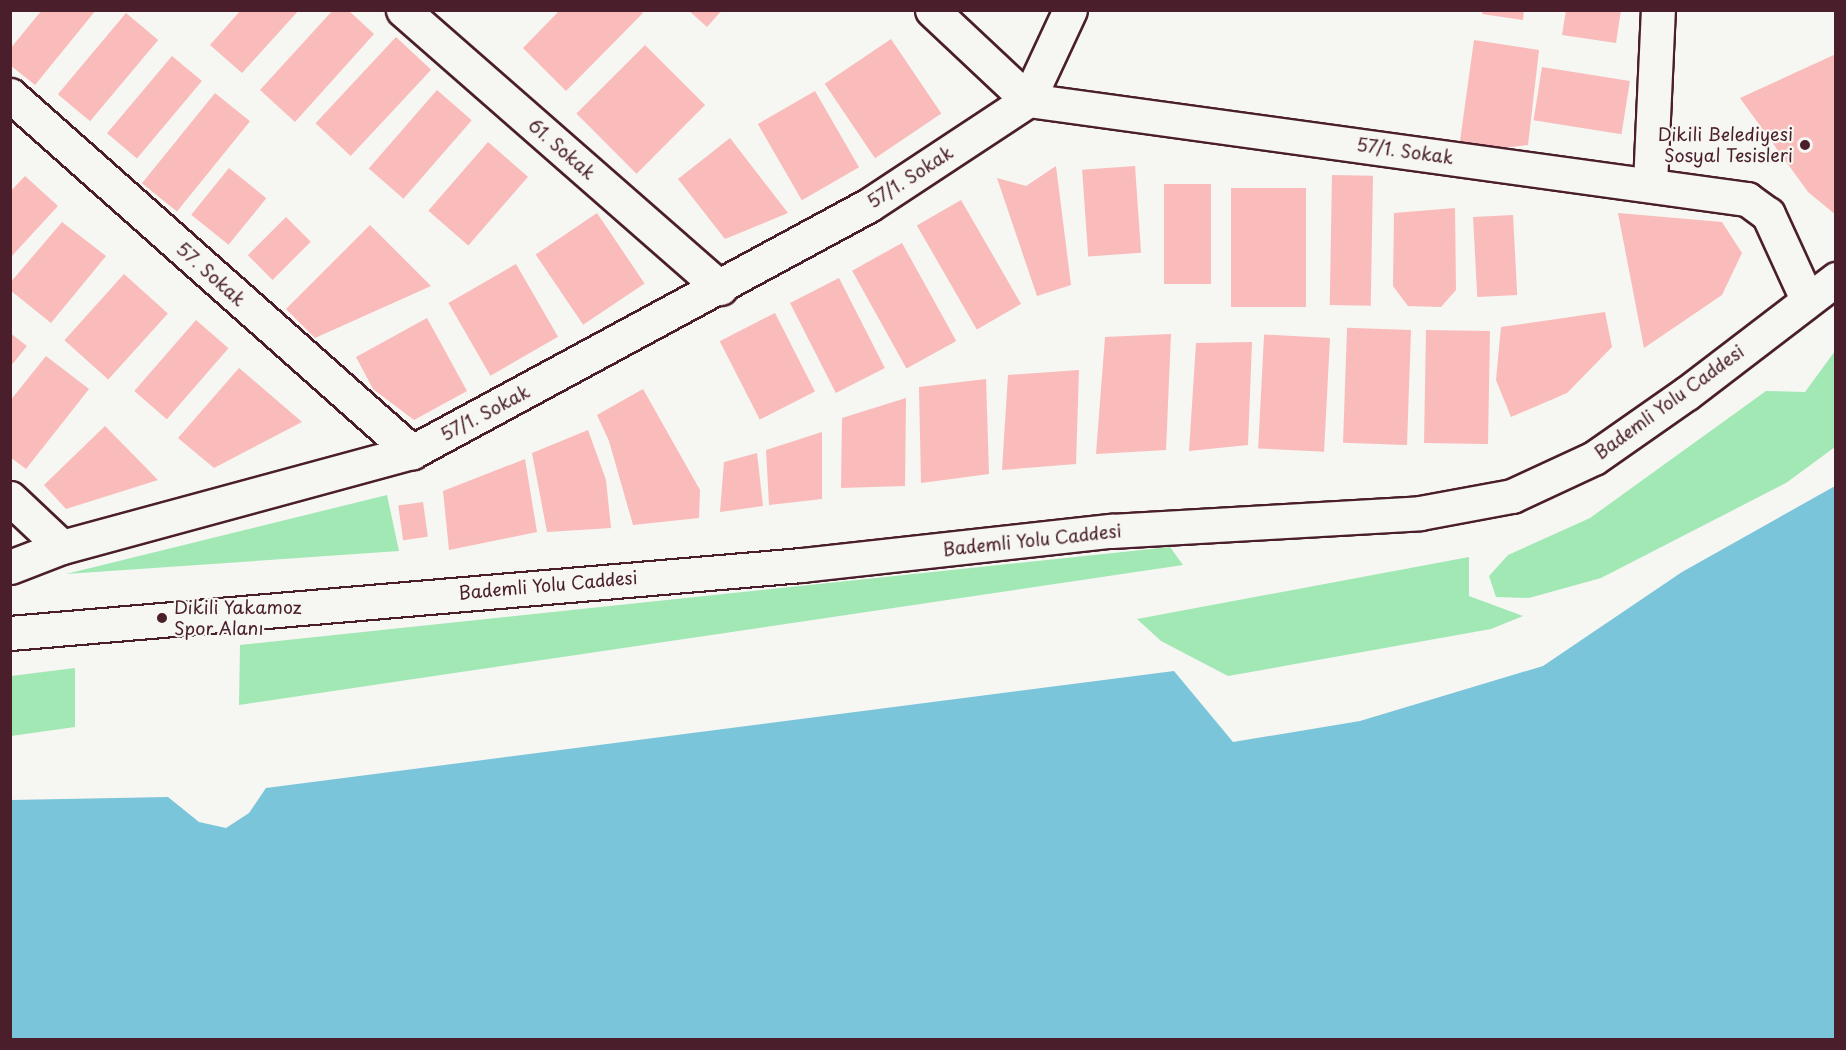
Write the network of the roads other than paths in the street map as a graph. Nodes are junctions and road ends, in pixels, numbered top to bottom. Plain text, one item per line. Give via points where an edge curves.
1 (403, 10) edge
2 (932, 10) edge
3 (1070, 10) edge
4 (1658, 10) edge
5 (10, 95) edge
6 (1028, 100) junction
7 (1650, 184) junction
8 (1836, 279) edge
9 (720, 288) junction
10 (1807, 299) junction
11 (412, 452) junction
12 (10, 498) edge
13 (62, 547) junction
14 (10, 567) edge
15 (10, 610) edge
16 (162, 618) junction
17 (10, 633) edge

1 - 9 street, 61. Sokak
2 - 6 street
3 - 6 street
4 - 7 street
5 - 11 street, 57. Sokak
6 - 7 street, 57/1. Sokak
6 - 9 street, 57/1. Sokak via 868,205
7 - 10 street, 57/1. Sokak via 1747,198 1768,214
8 - 10 street, Bademli Yolu Caddesi
9 - 11 street, 57/1. Sokak
10 - 16 street, Bademli Yolu Caddesi via 1688,393 1594,458 1512,496 1420,513 1111,531 801,565
11 - 13 street, 57/1. Sokak
12 - 13 street
13 - 14 street, 57/1. Sokak
15 - 16 street
16 - 17 street

